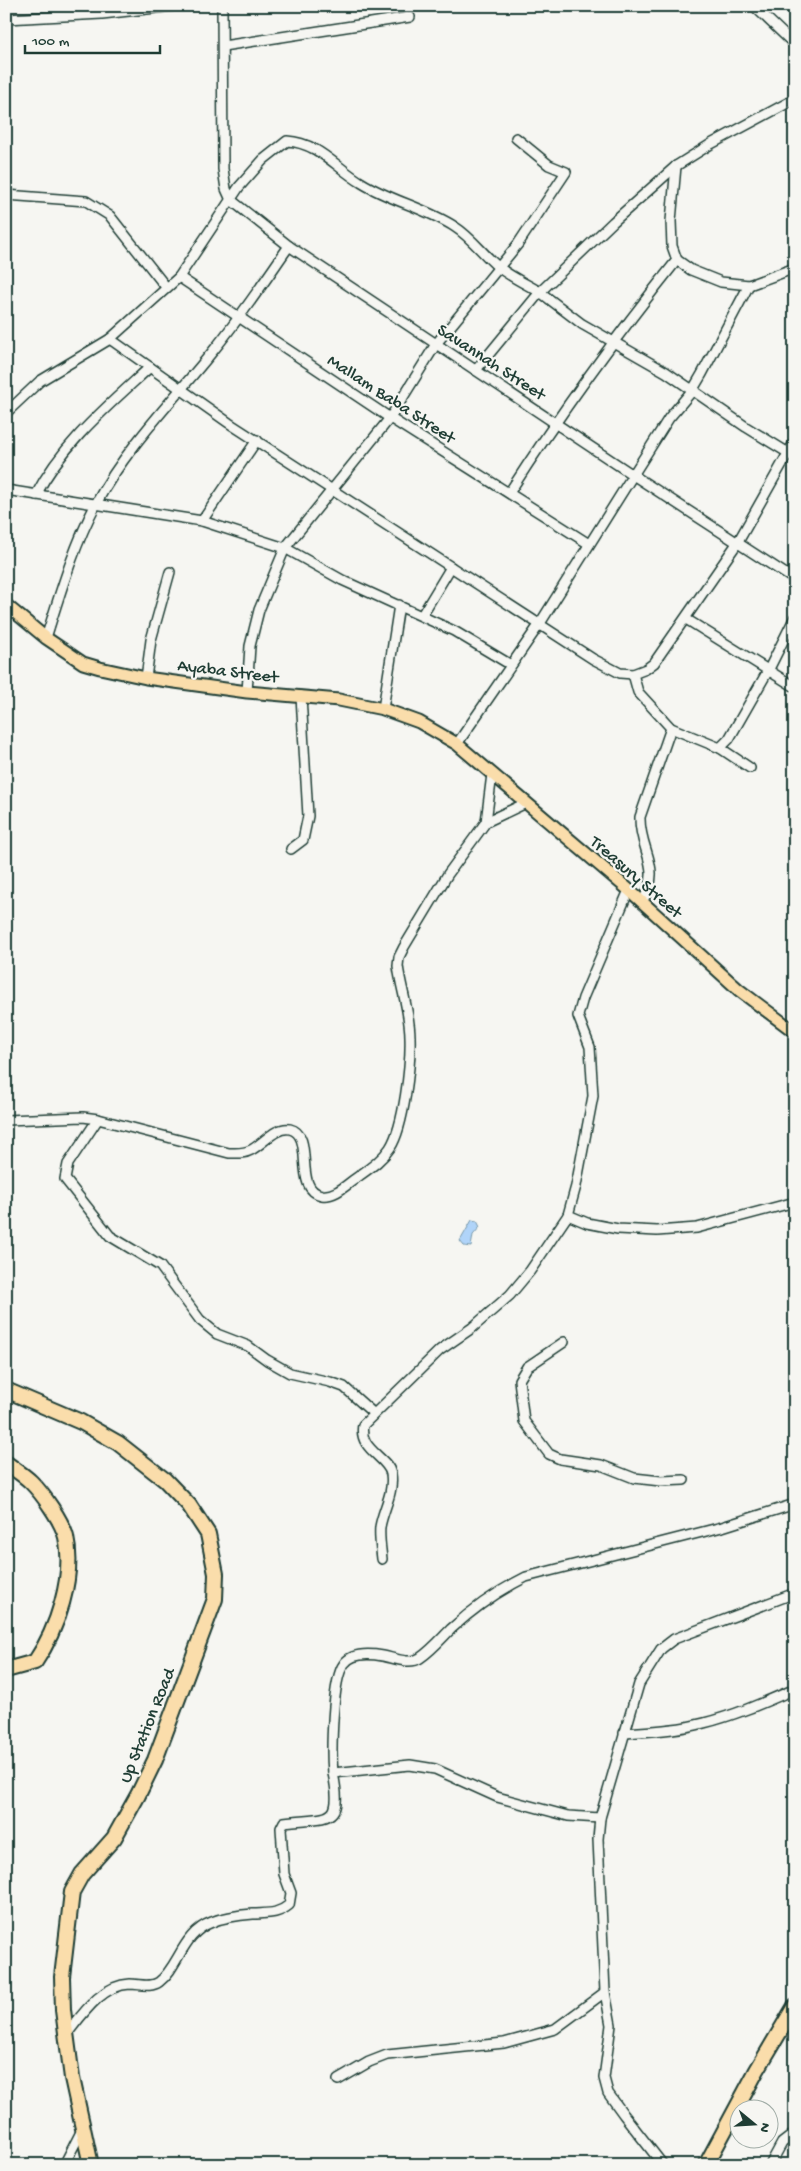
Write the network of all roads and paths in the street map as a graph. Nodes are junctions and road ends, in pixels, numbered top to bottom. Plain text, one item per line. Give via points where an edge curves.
1 (174, 6) edge
2 (222, 6) edge
3 (754, 6) edge
4 (410, 16) dead end
5 (6, 19) edge
6 (795, 45) edge
7 (223, 46) junction
8 (795, 99) edge
9 (516, 138) dead end
10 (676, 166) junction
11 (6, 195) edge
12 (231, 200) junction
13 (289, 246) junction
14 (677, 260) junction
15 (498, 267) junction
16 (795, 268) edge
17 (179, 277) junction
18 (749, 285) junction
19 (166, 287) junction
20 (540, 292) junction
21 (240, 317) junction
22 (110, 339) junction
23 (613, 341) junction
24 (436, 344) junction
25 (150, 367) junction
26 (476, 370) junction
27 (182, 389) junction
28 (692, 391) junction
29 (6, 413) edge
30 (390, 418) junction
31 (555, 421) junction
32 (257, 440) junction
33 (795, 441) edge
34 (791, 455) edge
35 (633, 475) junction
36 (333, 489) junction
37 (6, 490) edge
38 (509, 493) junction
39 (36, 495) junction
40 (96, 503) junction
41 (202, 521) junction
42 (738, 542) junction
43 (589, 544) junction
44 (285, 548) junction
45 (451, 567) junction
46 (170, 572) dead end
47 (795, 580) edge
48 (6, 605) edge
49 (399, 605) junction
50 (422, 615) junction
51 (795, 617) edge
52 (686, 619) junction
53 (539, 624) junction
54 (46, 638) junction
55 (511, 665) junction
56 (769, 669) junction
57 (633, 674) junction
58 (146, 678) junction
59 (795, 687) edge
60 (247, 692) junction
61 (301, 696) junction
62 (383, 709) junction
63 (671, 728) junction
64 (457, 744) junction
65 (720, 748) junction
66 (750, 768) dead end
67 (492, 774) junction
68 (526, 803) junction
69 (486, 822) junction
70 (292, 849) dead end
71 (629, 890) junction
72 (642, 902) junction
73 (795, 1032) edge
74 (98, 1119) junction
75 (6, 1120) edge
76 (795, 1202) edge
77 (568, 1215) junction
78 (564, 1342) dead end
79 (6, 1390) edge
80 (373, 1413) junction
81 (6, 1463) edge
82 (684, 1480) dead end
83 (795, 1504) edge
84 (382, 1559) dead end
85 (795, 1593) edge
86 (6, 1670) edge
87 (795, 1690) edge
88 (624, 1733) junction
89 (333, 1773) junction
90 (600, 1818) junction
91 (605, 1992) junction
92 (795, 2006) edge
93 (66, 2035) junction
94 (338, 2080) dead end
95 (83, 2128) junction
96 (795, 2133) edge
97 (64, 2165) edge
98 (91, 2165) edge
99 (663, 2165) edge
100 (706, 2165) edge
101 (770, 2165) edge

1 - 5 street
2 - 7 street
3 - 6 street
4 - 7 street
7 - 12 street via 223,169
8 - 10 street
9 - 15 street via 548,165 566,172 518,244
10 - 14 street via 671,221 672,246
10 - 20 street
11 - 19 street via 86,201 100,209 110,216
12 - 13 street, Savannah Street
12 - 15 street via 263,160 287,141 300,142 312,146 360,182 458,228
12 - 17 street
13 - 21 street
13 - 24 street, Savannah Street
14 - 18 street via 691,270 721,282
14 - 23 street
15 - 20 street
15 - 24 street
16 - 18 street
17 - 19 street
17 - 21 street, Mallam Baba Street
18 - 28 street
19 - 22 street
20 - 23 street via 582,324
20 - 26 street
21 - 27 street
21 - 30 street, Mallam Baba Street
22 - 25 street
22 - 29 street via 40,381
23 - 28 street
23 - 31 street
24 - 26 street, Savannah Street
24 - 30 street
25 - 27 street
25 - 39 street via 55,462
26 - 31 street, Savannah Street
27 - 32 street
27 - 40 street
28 - 34 street
28 - 35 street
30 - 36 street
30 - 38 street, Mallam Baba Street
31 - 35 street, Savannah Street
31 - 38 street
32 - 36 street
32 - 41 street
33 - 34 street
34 - 42 street
35 - 42 street, Savannah Street
35 - 43 street
36 - 44 street
36 - 45 street
37 - 39 street
38 - 43 street, Mallam Baba Street
39 - 40 street
40 - 41 street
40 - 54 street
41 - 44 street
42 - 47 street, Savannah Street
42 - 52 street
43 - 53 street
44 - 49 street via 342,580
44 - 60 street via 259,610 250,646
45 - 50 street
45 - 53 street
46 - 58 street via 151,640
48 - 54 main road, Ayaba Street
49 - 50 street
49 - 62 street
50 - 55 street
51 - 56 street
52 - 56 street
52 - 57 street via 654,663
53 - 55 street
53 - 57 street via 592,659 620,672
54 - 58 main road, Ayaba Street via 83,662
55 - 64 street
56 - 59 street
56 - 65 street via 729,739
57 - 63 street via 638,692
58 - 60 main road, Ayaba Street
60 - 61 main road, Ayaba Street
61 - 62 main road, Ayaba Street
61 - 70 street via 308,816 303,840
62 - 64 main road, Ayaba Street via 419,722
63 - 65 street
63 - 72 street via 640,817 640,830 650,857 651,871 651,883
64 - 67 main road, Treasury Street
65 - 66 street
67 - 68 main road, Treasury Street
67 - 69 street
68 - 69 street
68 - 71 main road, Treasury Street
69 - 74 street via 448,874 399,957 410,1037 403,1115 390,1148 378,1162 335,1193 324,1195 314,1192 307,1183 301,1139 297,1132 289,1129 279,1130 241,1154
71 - 72 main road, Treasury Street
71 - 77 street via 578,1016 590,1047 593,1096
72 - 73 main road, Treasury Street via 739,990
74 - 75 street
74 - 80 street via 68,1164 65,1179 102,1228 116,1241 160,1266 200,1320 217,1334 248,1346 290,1373 344,1387
76 - 77 street via 697,1228 618,1230
77 - 80 street via 510,1295 440,1350
78 - 82 street via 527,1366 519,1380 524,1421 549,1454 560,1459 601,1465 634,1478
79 - 93 highway, Up Station Road via 81,1422 118,1443 165,1480 189,1506 208,1534 216,1574 215,1599 155,1760 114,1838 82,1874 72,1892 62,1977
80 - 84 street via 365,1421 363,1435 368,1447 391,1475 388,1504 380,1527
81 - 86 highway via 31,1482 52,1509 66,1536 68,1556 61,1609 47,1644 35,1662
83 - 89 street via 722,1527 526,1577 501,1589 418,1660 355,1655 344,1663 339,1675
85 - 88 street via 674,1639 661,1649 639,1684
87 - 88 street via 703,1724
88 - 90 street
89 - 90 street via 410,1766 435,1769 497,1797 568,1816
89 - 93 street via 338,1797 332,1814 284,1822 281,1828 284,1874 291,1893 289,1905 272,1914 211,1922 187,1942 161,1981 154,1986 127,1984 98,1997
90 - 91 street via 598,1839
91 - 94 street via 555,2029 504,2043 387,2055
91 - 99 street via 611,2025 604,2070 608,2092
92 - 100 highway via 756,2070
93 - 95 highway, Up Station Road
95 - 97 street
95 - 98 highway, Up Station Road
96 - 101 street via 782,2143

